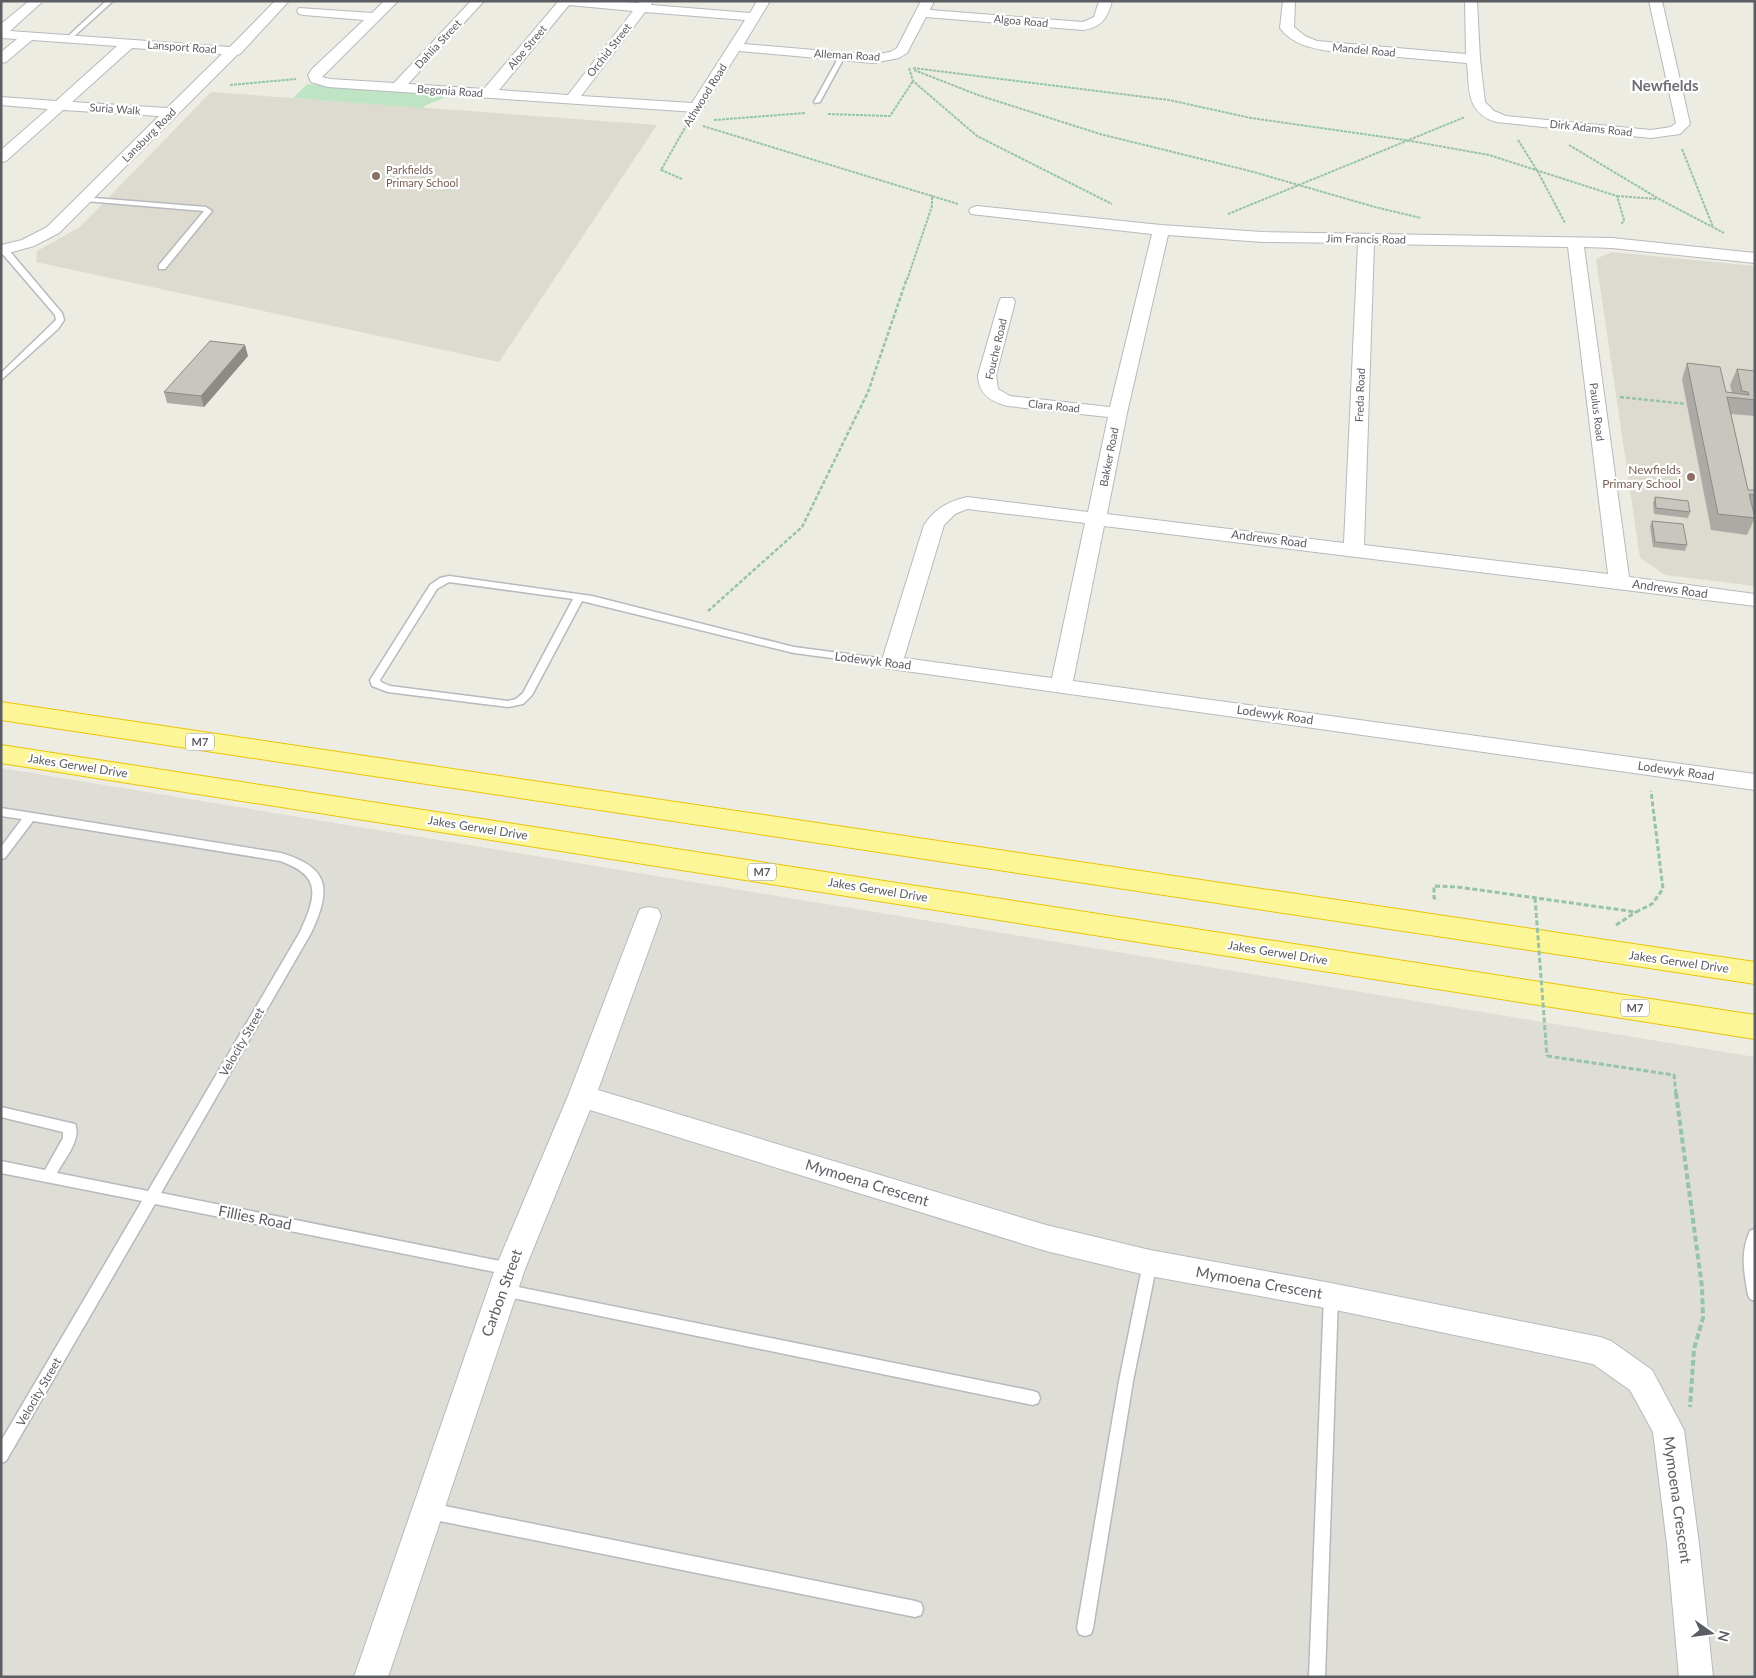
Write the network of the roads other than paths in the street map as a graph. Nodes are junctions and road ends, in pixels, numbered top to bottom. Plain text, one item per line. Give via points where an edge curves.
1 (36, 1) edge
2 (110, 1) edge
3 (283, 1) edge
4 (392, 1) edge
5 (478, 1) edge
6 (562, 1) edge
7 (566, 1) edge
8 (764, 1) edge
9 (1106, 1) edge
10 (1289, 1) edge
11 (1471, 1) edge
12 (1655, 1) edge
13 (645, 4) edge
14 (925, 7) edge
15 (304, 11) dead end
16 (376, 17) junction
17 (754, 17) junction
18 (1, 33) edge
19 (29, 36) junction
20 (68, 38) junction
21 (129, 43) junction
22 (735, 47) junction
23 (235, 50) junction
24 (842, 56) junction
25 (1, 59) edge
26 (1473, 59) junction
27 (397, 88) junction
28 (488, 94) junction
29 (571, 100) junction
30 (1, 101) edge
31 (817, 102) dead end
32 (60, 105) junction
33 (696, 108) joint
34 (171, 113) junction
35 (1, 158) edge
36 (85, 199) junction
37 (977, 210) road end
38 (1161, 230) junction
39 (1366, 239) junction
40 (1575, 242) junction
41 (2, 250) edge
42 (1755, 258) edge
43 (162, 267) dead end
44 (1007, 302) dead end
45 (1, 378) edge
46 (992, 394) joint
47 (1118, 413) junction
48 (1097, 518) junction
49 (1354, 550) junction
50 (1619, 582) junction
51 (579, 597) junction
52 (1755, 600) edge
53 (892, 663) junction
54 (1061, 686) junction
55 (1, 711) edge
56 (1, 754) edge
57 (1755, 782) edge
58 (1, 812) edge
59 (30, 817) junction
60 (1, 855) edge
61 (649, 916) dead end
62 (1571, 946) junction
63 (1755, 961) edge
64 (1755, 973) edge
65 (1752, 1027) edge
66 (582, 1096) junction
67 (1, 1112) edge
68 (1, 1168) edge
69 (48, 1177) junction
70 (153, 1197) junction
71 (1755, 1235) edge
72 (1150, 1263) junction
73 (506, 1280) junction
74 (1755, 1295) edge
75 (1331, 1296) junction
76 (1033, 1398) dead end
77 (1, 1456) edge
78 (428, 1510) junction
79 (915, 1609) dead end
80 (1085, 1628) dead end
81 (371, 1677) edge
82 (1317, 1677) edge
83 (1696, 1677) edge

1 - 18 street
2 - 20 lane
3 - 23 street, Lansburg Road
4 - 16 street
5 - 27 street, Dahlia Street
6 - 7 street
7 - 13 street
7 - 28 street, Aloe Street
8 - 17 street, Athwood Road
9 - 14 street, Algoa Road via 1100,20 1084,26
10 - 26 street, Mandel Road via 1287,28 1295,36 1313,44
11 - 26 street
12 - 26 street, Dirk Adams Road via 1683,124 1674,131 1651,134 1505,120 1481,108
13 - 17 street
13 - 29 street, Orchid Street
14 - 24 street, Alleman Road via 898,54 873,59
15 - 16 street
16 - 27 street, Begonia Road via 317,72 316,79
17 - 22 street, Athwood Road
18 - 19 street, Lansport Road
19 - 20 street, Lansport Road
19 - 25 street
20 - 21 street, Lansport Road
21 - 23 street, Lansport Road
21 - 32 street, Lansport Road
22 - 24 street, Alleman Road
22 - 33 street, Athwood Road
23 - 34 street, Lansburg Road
24 - 31 lane
27 - 28 street, Begonia Road
28 - 29 street, Begonia Road
29 - 33 street, Begonia Road
30 - 32 street, Suria Walk
32 - 34 street, Suria Walk
32 - 35 street
34 - 36 street, Lansburg Road
36 - 41 street, Lansburg Road via 53,230 28,243
36 - 43 lane via 206,209 207,214
37 - 38 street, Jim Francis Road
38 - 39 street, Jim Francis Road via 1262,237
38 - 47 street, Bakker Road
39 - 40 street, Jim Francis Road
39 - 49 street, Freda Road
40 - 42 street, Jim Francis Road
40 - 50 street, Paulus Road
41 - 45 lane via 60,320
44 - 46 street, Fouche Road via 988,376
46 - 47 street, Clara Road via 1014,402
47 - 48 street, Bakker Road
48 - 49 street, Andrews Road
48 - 53 street, Andrews Road via 968,503 952,506 941,514 934,526
48 - 54 street, Bakker Road
49 - 50 street, Andrews Road
50 - 52 street, Andrews Road
51 - 51 lane, Lodewyk Road via 443,580 433,587 375,680 376,684 388,689 508,704 519,702 527,695
51 - 53 lane, Lodewyk Road via 794,650
53 - 54 street, Lodewyk Road
54 - 57 street, Lodewyk Road
55 - 62 highway, Jakes Gerwel Drive / M7
56 - 65 highway, Jakes Gerwel Drive / M7
58 - 59 lane, Velocity Street
59 - 60 lane
59 - 70 lane, Velocity Street via 281,857 303,865 316,879 318,902 305,933
61 - 66 street, Carbon Street
62 - 63 highway
62 - 64 highway, Jakes Gerwel Drive / M7
66 - 72 street, Mymoena Crescent via 1046,1238
66 - 73 street, Carbon Street
67 - 69 lane via 70,1128 68,1139
68 - 69 lane, Fillies Road
69 - 70 lane, Fillies Road
70 - 73 lane, Fillies Road
70 - 77 lane, Velocity Street
71 - 74 lane via 1749,1258
72 - 75 street, Mymoena Crescent
72 - 80 lane via 1126,1381
73 - 76 lane, Fillies Road via 899,1372
73 - 78 street, Carbon Street
75 - 82 lane
75 - 83 street, Mymoena Crescent via 1600,1351 1641,1380 1668,1430
78 - 79 lane
78 - 81 street, Carbon Street

